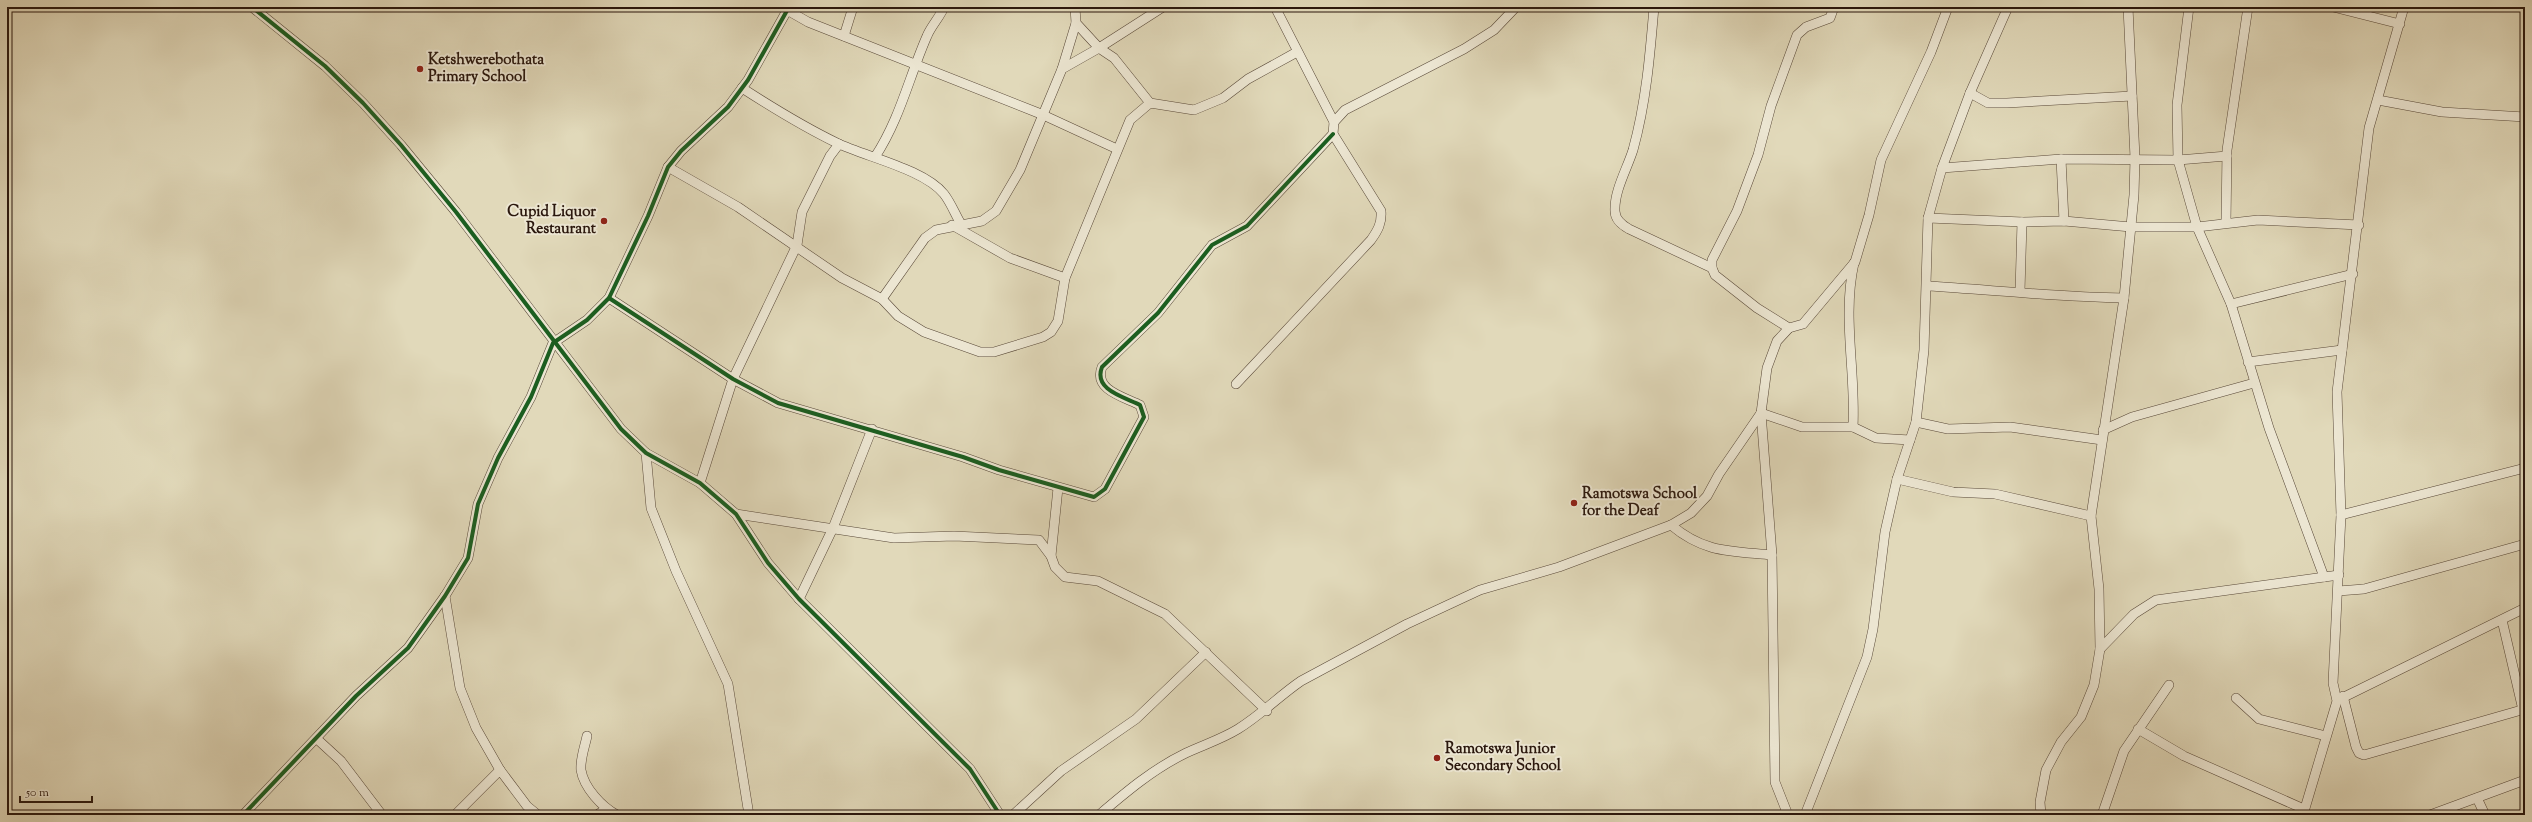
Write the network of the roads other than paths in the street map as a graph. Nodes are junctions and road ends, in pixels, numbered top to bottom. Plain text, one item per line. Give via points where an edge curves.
1 (252, 7) edge
2 (854, 7) edge
3 (944, 7) edge
4 (1075, 7) edge
5 (1163, 7) edge
6 (1275, 7) edge
7 (1516, 7) edge
8 (1654, 7) edge
9 (1834, 7) edge
10 (1948, 7) edge
11 (2008, 7) edge
12 (2128, 7) edge
13 (2189, 7) edge
14 (2248, 7) edge
15 (2333, 7) edge
16 (2404, 7) edge
17 (788, 9) edge
18 (1076, 23) junction
19 (2400, 24) junction
20 (844, 36) junction
21 (1099, 48) junction
22 (1297, 52) junction
23 (915, 65) junction
24 (1062, 68) junction
25 (742, 88) junction
26 (1970, 93) junction
27 (2132, 96) junction
28 (2378, 100) junction
29 (1150, 103) junction
30 (1041, 114) junction
31 (2525, 117) edge
32 (1334, 122) junction
33 (1333, 134) junction
34 (839, 144) junction
35 (1117, 149) junction
36 (2227, 156) junction
37 (875, 157) junction
38 (2135, 158) junction
39 (2061, 159) junction
40 (2178, 160) junction
41 (668, 167) junction
42 (1942, 168) junction
43 (1928, 218) junction
44 (2064, 221) junction
45 (2022, 222) junction
46 (2226, 222) junction
47 (957, 224) junction
48 (2359, 225) junction
49 (2130, 227) junction
50 (2197, 227) junction
51 (797, 245) junction
52 (1855, 262) junction
53 (1712, 268) junction
54 (2353, 274) junction
55 (1065, 278) junction
56 (1928, 286) junction
57 (2020, 291) junction
58 (609, 298) junction
59 (2124, 298) junction
60 (882, 299) junction
61 (2231, 304) junction
62 (1789, 328) junction
63 (553, 343) junction
64 (2342, 350) junction
65 (2248, 362) junction
66 (733, 379) junction
67 (2254, 383) junction
68 (1236, 384) dead end
69 (1761, 413) junction
70 (1916, 422) junction
71 (1853, 427) junction
72 (872, 429) junction
73 (2103, 430) junction
74 (1910, 440) junction
75 (2102, 440) junction
76 (646, 453) junction
77 (2525, 468) edge
78 (1897, 479) junction
79 (700, 483) junction
80 (1058, 488) junction
81 (736, 514) junction
82 (2341, 515) junction
83 (2092, 516) junction
84 (1671, 526) junction
85 (833, 528) junction
86 (2525, 544) edge
87 (1772, 555) junction
88 (1051, 556) junction
89 (2338, 575) junction
90 (2324, 577) junction
91 (2338, 591) junction
92 (445, 596) junction
93 (799, 599) junction
94 (2525, 608) edge
95 (2502, 620) junction
96 (2100, 649) junction
97 (1206, 652) junction
98 (2169, 686) dead end
99 (2236, 698) dead end
100 (2340, 699) junction
101 (2524, 709) edge
102 (1267, 710) junction
103 (2138, 729) junction
104 (587, 736) dead end
105 (2326, 736) junction
106 (317, 738) junction
107 (500, 770) junction
108 (2525, 780) edge
109 (2477, 798) junction
110 (606, 809) junction
111 (2303, 812) edge
112 (246, 814) edge
113 (382, 815) edge
114 (455, 815) edge
115 (538, 815) edge
116 (597, 815) edge
117 (617, 815) edge
118 (750, 815) edge
119 (1000, 815) edge
120 (1013, 815) edge
121 (1099, 815) edge
122 (1788, 815) edge
123 (1804, 815) edge
124 (2041, 815) edge
125 (2102, 815) edge
126 (2430, 815) edge
127 (2485, 815) edge

1 - 63 street via 325,66 401,145 456,212
2 - 20 street
3 - 23 street via 928,34
4 - 18 street
5 - 21 street
6 - 22 street
7 - 32 street via 1494,30 1464,49 1351,107
8 - 53 street via 1642,111 1615,211 1622,225 1630,230
9 - 53 street via 1830,18 1806,27 1797,35 1771,106 1758,155 1736,211 1712,260
10 - 52 street via 1931,52 1881,160
11 - 26 street
12 - 27 street
13 - 40 street via 2177,105
14 - 36 street
15 - 19 street
16 - 19 street
17 - 20 street via 808,22
17 - 25 street
18 - 21 street
18 - 24 street
19 - 28 street
20 - 23 street
21 - 24 street
21 - 29 street via 1114,58
22 - 29 street via 1248,79 1223,98 1194,110
22 - 32 street
23 - 30 street
23 - 37 street via 889,136
24 - 30 street
25 - 34 street via 783,115
25 - 41 street via 728,107 681,151
26 - 27 street via 1988,103
26 - 42 street
27 - 38 street
28 - 31 street via 2442,112
28 - 48 street via 2369,128
29 - 35 street via 1130,120
30 - 35 street
30 - 47 street via 1020,170 996,211 982,221
32 - 33 street
33 - 68 street via 1381,211 1379,229
33 - 80 street via 1247,226 1212,245 1158,313 1102,367 1100,379 1105,388 1140,405 1144,417 1105,489 1099,495 1089,497
34 - 37 street
34 - 51 street via 830,156 802,212
35 - 55 street
36 - 40 street
36 - 46 street
37 - 47 street via 933,184 944,194
38 - 39 street
38 - 40 street
38 - 49 street
39 - 42 street
39 - 44 street
40 - 50 street
41 - 51 street
41 - 58 street via 652,208
42 - 43 street
43 - 45 street
43 - 56 street
44 - 45 street
44 - 49 street
45 - 57 street
46 - 48 street via 2258,220
46 - 50 street
47 - 55 street via 1010,258
47 - 60 street via 936,230 925,238
48 - 54 street
49 - 50 street
49 - 59 street
50 - 61 street
51 - 60 street via 842,278
51 - 66 street
52 - 62 street via 1802,324
52 - 71 street via 1849,287 1848,323 1854,396
53 - 62 street via 1715,274 1757,308
54 - 61 street
54 - 64 street
55 - 60 street via 1058,321 1051,332 1043,337 994,352 980,352 924,332 898,316
56 - 57 street
56 - 70 street
57 - 59 street via 2063,297
58 - 63 street via 588,320
58 - 66 street
59 - 73 street
61 - 65 street
62 - 69 street via 1777,341 1767,368
63 - 76 street via 621,429
63 - 92 street via 531,397 498,458 478,504 468,558
64 - 65 street
64 - 82 street via 2337,413
65 - 67 street
66 - 72 street via 778,402
66 - 79 street
67 - 73 street via 2132,417
67 - 90 street
69 - 71 street via 1802,427
69 - 84 street via 1707,496 1690,513
69 - 87 street
70 - 74 street
70 - 75 street via 1948,429 2010,427
71 - 74 street via 1876,438
72 - 80 street
72 - 85 street
73 - 75 street
74 - 78 street
75 - 83 street
76 - 79 street
76 - 118 street via 652,508 676,571 728,684
77 - 82 street
78 - 83 street via 1953,492 1995,494
78 - 123 street via 1885,532 1867,657
79 - 81 street
80 - 88 street
81 - 85 street
81 - 93 street via 768,563
82 - 89 street
83 - 96 street via 2099,589
84 - 87 street via 1686,538 1710,549
84 - 102 street via 1559,567 1480,590 1407,624 1300,681
85 - 88 street via 894,538 954,536 1034,539 1043,544
85 - 93 street
86 - 91 street via 2364,589
87 - 122 street via 1775,782
88 - 97 street via 1055,567 1066,576 1098,581 1165,614
89 - 90 street
89 - 91 street
90 - 96 street via 2156,600 2134,614
91 - 100 street via 2333,682
92 - 106 street via 408,648 356,696
92 - 107 street via 460,688 476,728
93 - 119 street via 970,769
94 - 95 street
95 - 100 street
95 - 101 street
96 - 124 street via 2094,685 2081,717 2061,742 2046,770 2040,802
97 - 102 street
97 - 120 street via 1136,719 1061,771
98 - 103 street
99 - 105 street via 2259,720
100 - 101 street via 2356,747 2359,753 2364,754
100 - 105 street
102 - 121 street via 1237,730 1184,754 1136,783
103 - 111 street via 2184,756
103 - 125 street via 2124,751
104 - 110 street via 581,769 584,779
105 - 111 street
106 - 112 street
106 - 113 street via 341,761
107 - 114 street
107 - 115 street via 527,806
108 - 109 street
109 - 126 street
109 - 127 street
110 - 116 street
110 - 117 street

